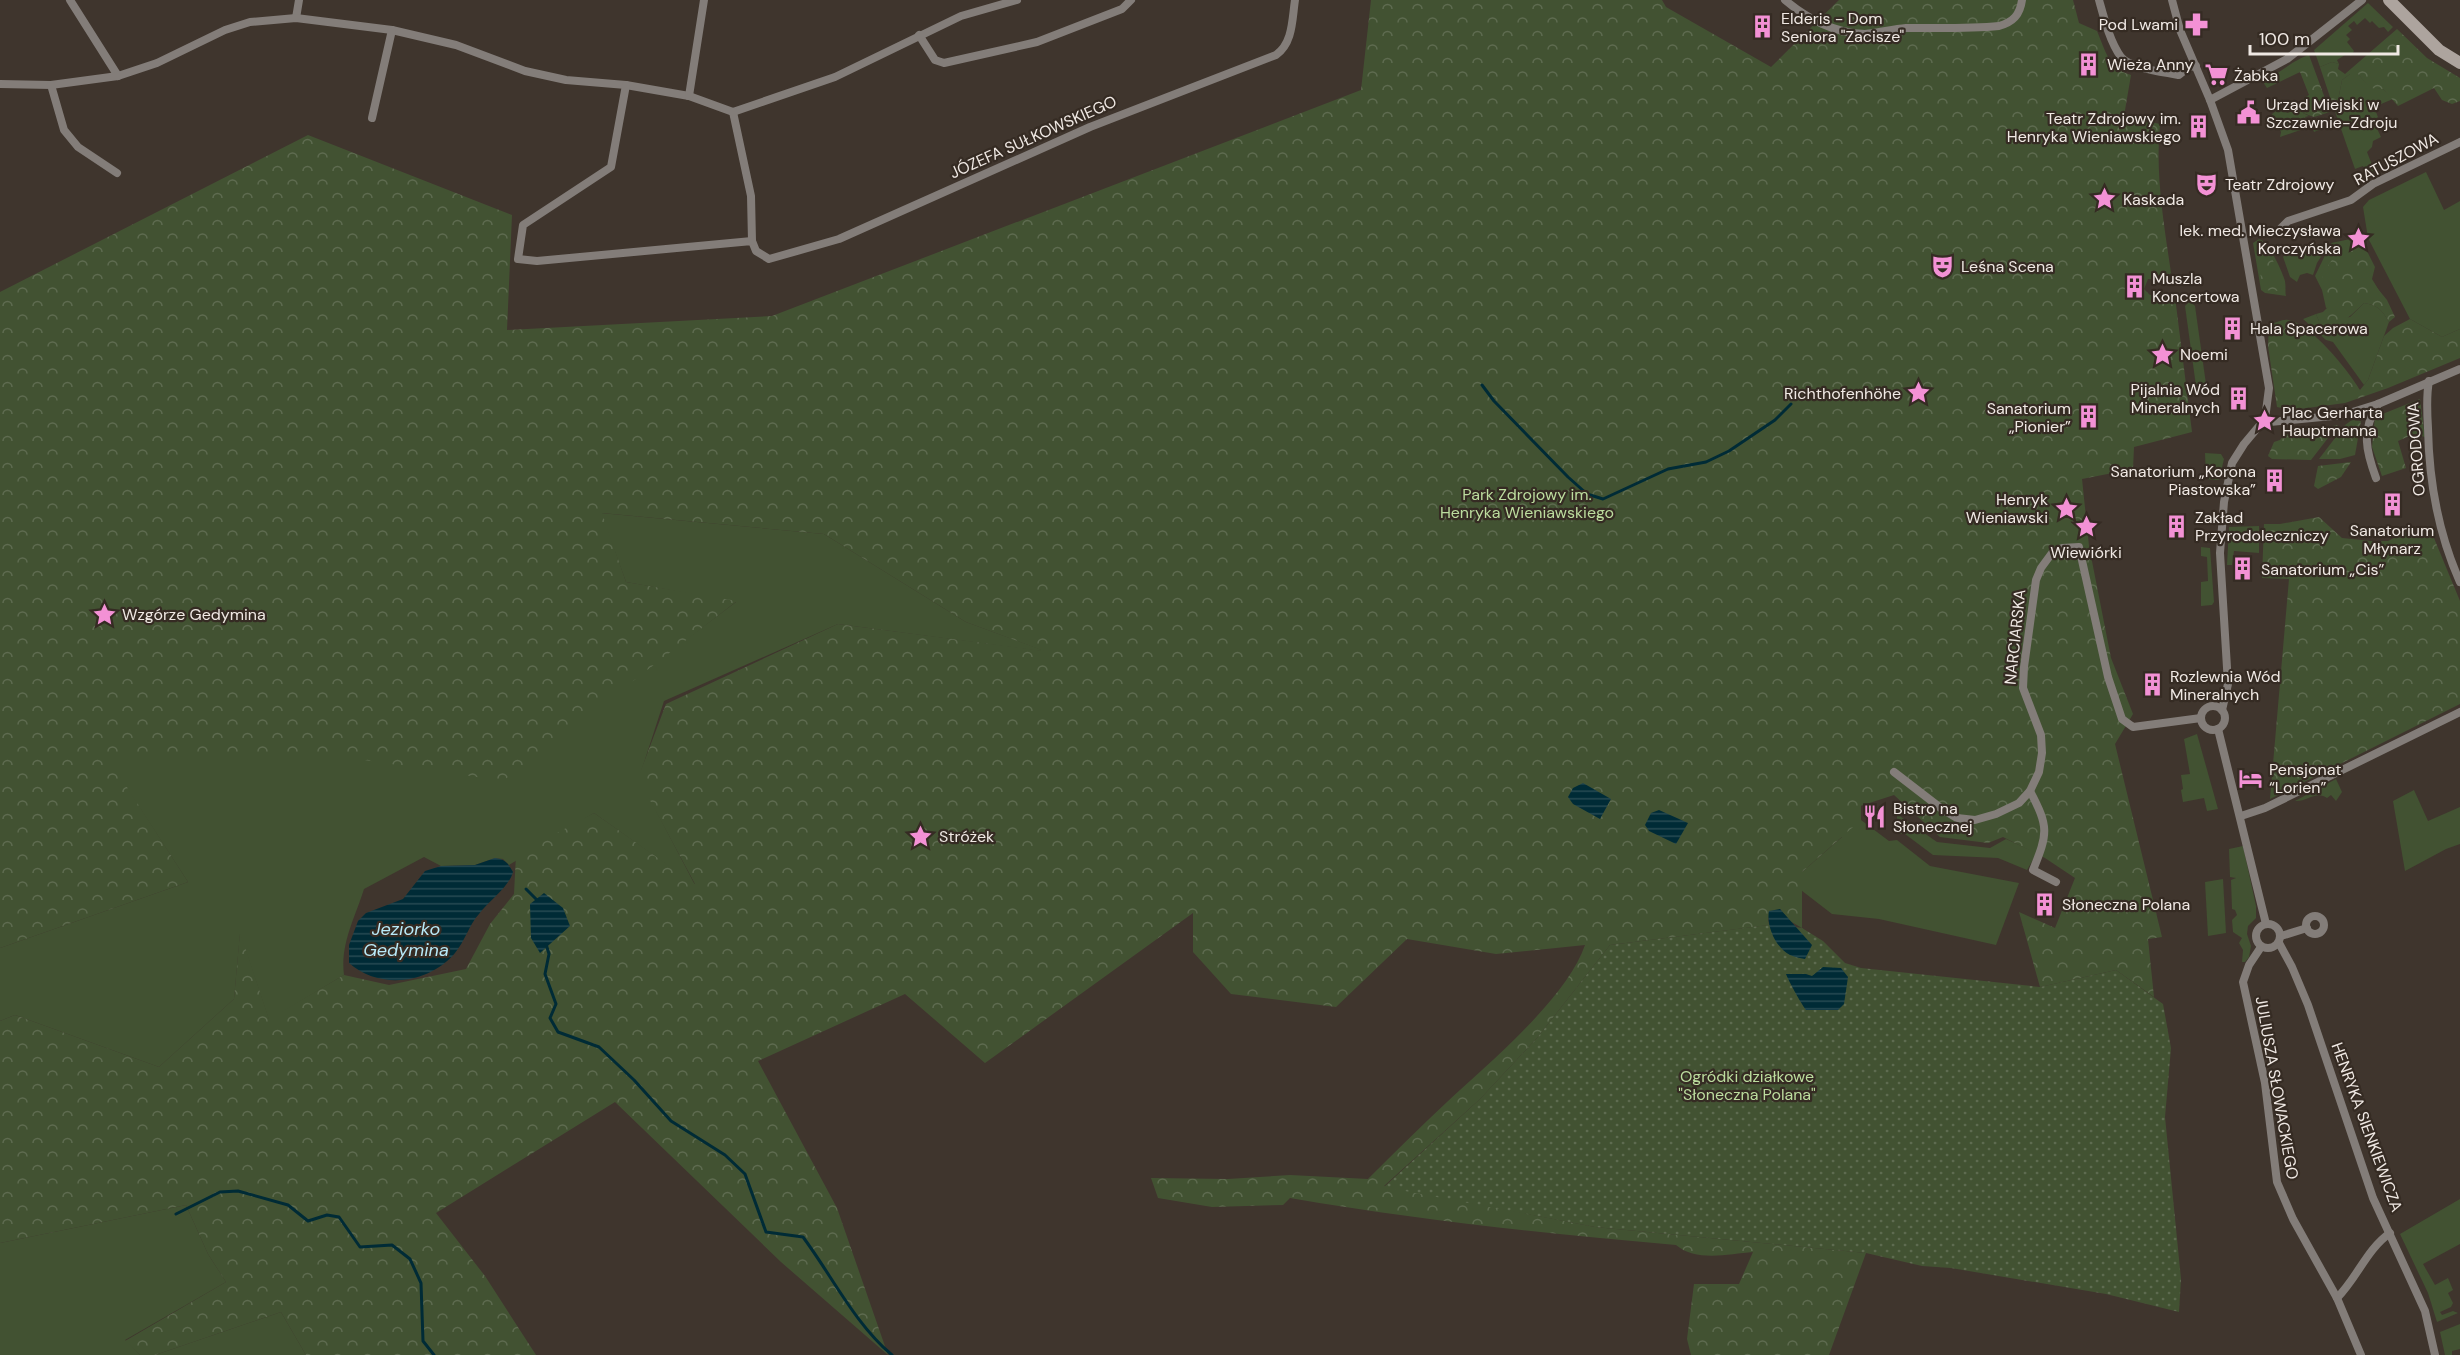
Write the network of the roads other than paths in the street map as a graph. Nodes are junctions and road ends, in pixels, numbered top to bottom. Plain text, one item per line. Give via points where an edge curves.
1 (70, 0) edge
2 (299, 0) edge
3 (704, 0) edge
4 (1017, 0) edge
5 (1131, 0) edge
6 (1294, 0) edge
7 (1785, 0) edge
8 (2022, 0) edge
9 (2099, 0) edge
10 (2172, 0) edge
11 (2362, 0) edge
12 (2389, 0) edge
13 (296, 18) junction
14 (392, 30) junction
15 (919, 35) junction
16 (2460, 63) edge
17 (2196, 66) junction
18 (118, 76) junction
19 (0, 84) edge
20 (51, 85) junction
21 (626, 85) junction
22 (689, 96) junction
23 (2210, 100) junction
24 (733, 112) junction
25 (372, 117) dead end
26 (2460, 142) edge
27 (117, 173) dead end
28 (2281, 228) dead end
29 (752, 241) junction
30 (2460, 369) edge
31 (2429, 381) junction
32 (2378, 404) junction
33 (2266, 422) junction
34 (2376, 478) dead end
35 (2460, 582) edge
36 (2222, 710) junction
37 (2460, 712) edge
38 (2201, 718) junction
39 (2218, 729) junction
40 (1894, 772) dead end
41 (2030, 791) junction
42 (2241, 816) junction
43 (2056, 882) dead end
44 (2266, 924) junction
45 (2307, 928) dead end
46 (2280, 940) junction
47 (2261, 947) junction
48 (2390, 1233) junction
49 (2337, 1298) junction
50 (2361, 1355) edge
51 (2435, 1355) edge

1 - 18 street
2 - 13 street
3 - 22 street
4 - 15 street via 961,16
5 - 15 street via 1122,9 1037,42 944,63 935,60
6 - 29 street, JÓZEFA SUŁKOWSKIEGO via 1289,38 1284,49 1275,55 1090,127 839,239 769,259 756,251
7 - 8 street via 1825,25 1865,34 1906,28 1999,26 2012,22
9 - 17 street via 2122,58 2140,67 2179,75
10 - 17 street
11 - 23 street via 2287,59
12 - 16 street via 2439,50
13 - 14 street
13 - 18 street via 233,27 157,63
14 - 21 street via 456,45 525,71 566,80
14 - 25 street
15 - 24 street via 835,77
17 - 23 street
18 - 20 street
19 - 20 street
20 - 27 street via 64,130 78,147
21 - 22 street
21 - 29 street via 611,167 523,225 518,259 537,261
22 - 24 street
23 - 33 street via 2228,150 2269,388
24 - 29 street via 751,196
26 - 28 street, RATUSZOWA via 2373,184 2351,200 2288,221
30 - 31 street
31 - 32 street
31 - 35 street, OGRODOWA via 2428,445 2434,508
32 - 33 street via 2343,415
32 - 34 street via 2365,443
33 - 36 street via 2232,463 2224,502 2220,553 2228,684
36 - 38 street via 2208,707
36 - 39 street via 2224,723
37 - 42 street via 2265,808
38 - 39 street via 2205,727
38 - 41 street, NARCIARSKA via 2133,726 2122,719 2108,677 2079,547 2062,548 2047,559 2036,580 2024,667 2023,688 2041,735 2042,753
39 - 42 street
40 - 41 street via 1957,818 1975,820 1996,814
41 - 43 street via 2044,818 2045,841 2033,870
42 - 44 street
44 - 46 street via 2275,926
44 - 47 street via 2256,934
45 - 46 street
46 - 47 street via 2271,949
46 - 48 street, HENRYKA SIENKIEWICZA via 2308,1005 2373,1198
47 - 49 street, JULIUSZA SŁOWACKIEGO via 2243,982 2265,1083 2277,1182 2292,1219
48 - 49 street via 2380,1240 2350,1286
48 - 51 street, HENRYKA SIENKIEWICZA via 2425,1311
49 - 50 street, JULIUSZA SŁOWACKIEGO

